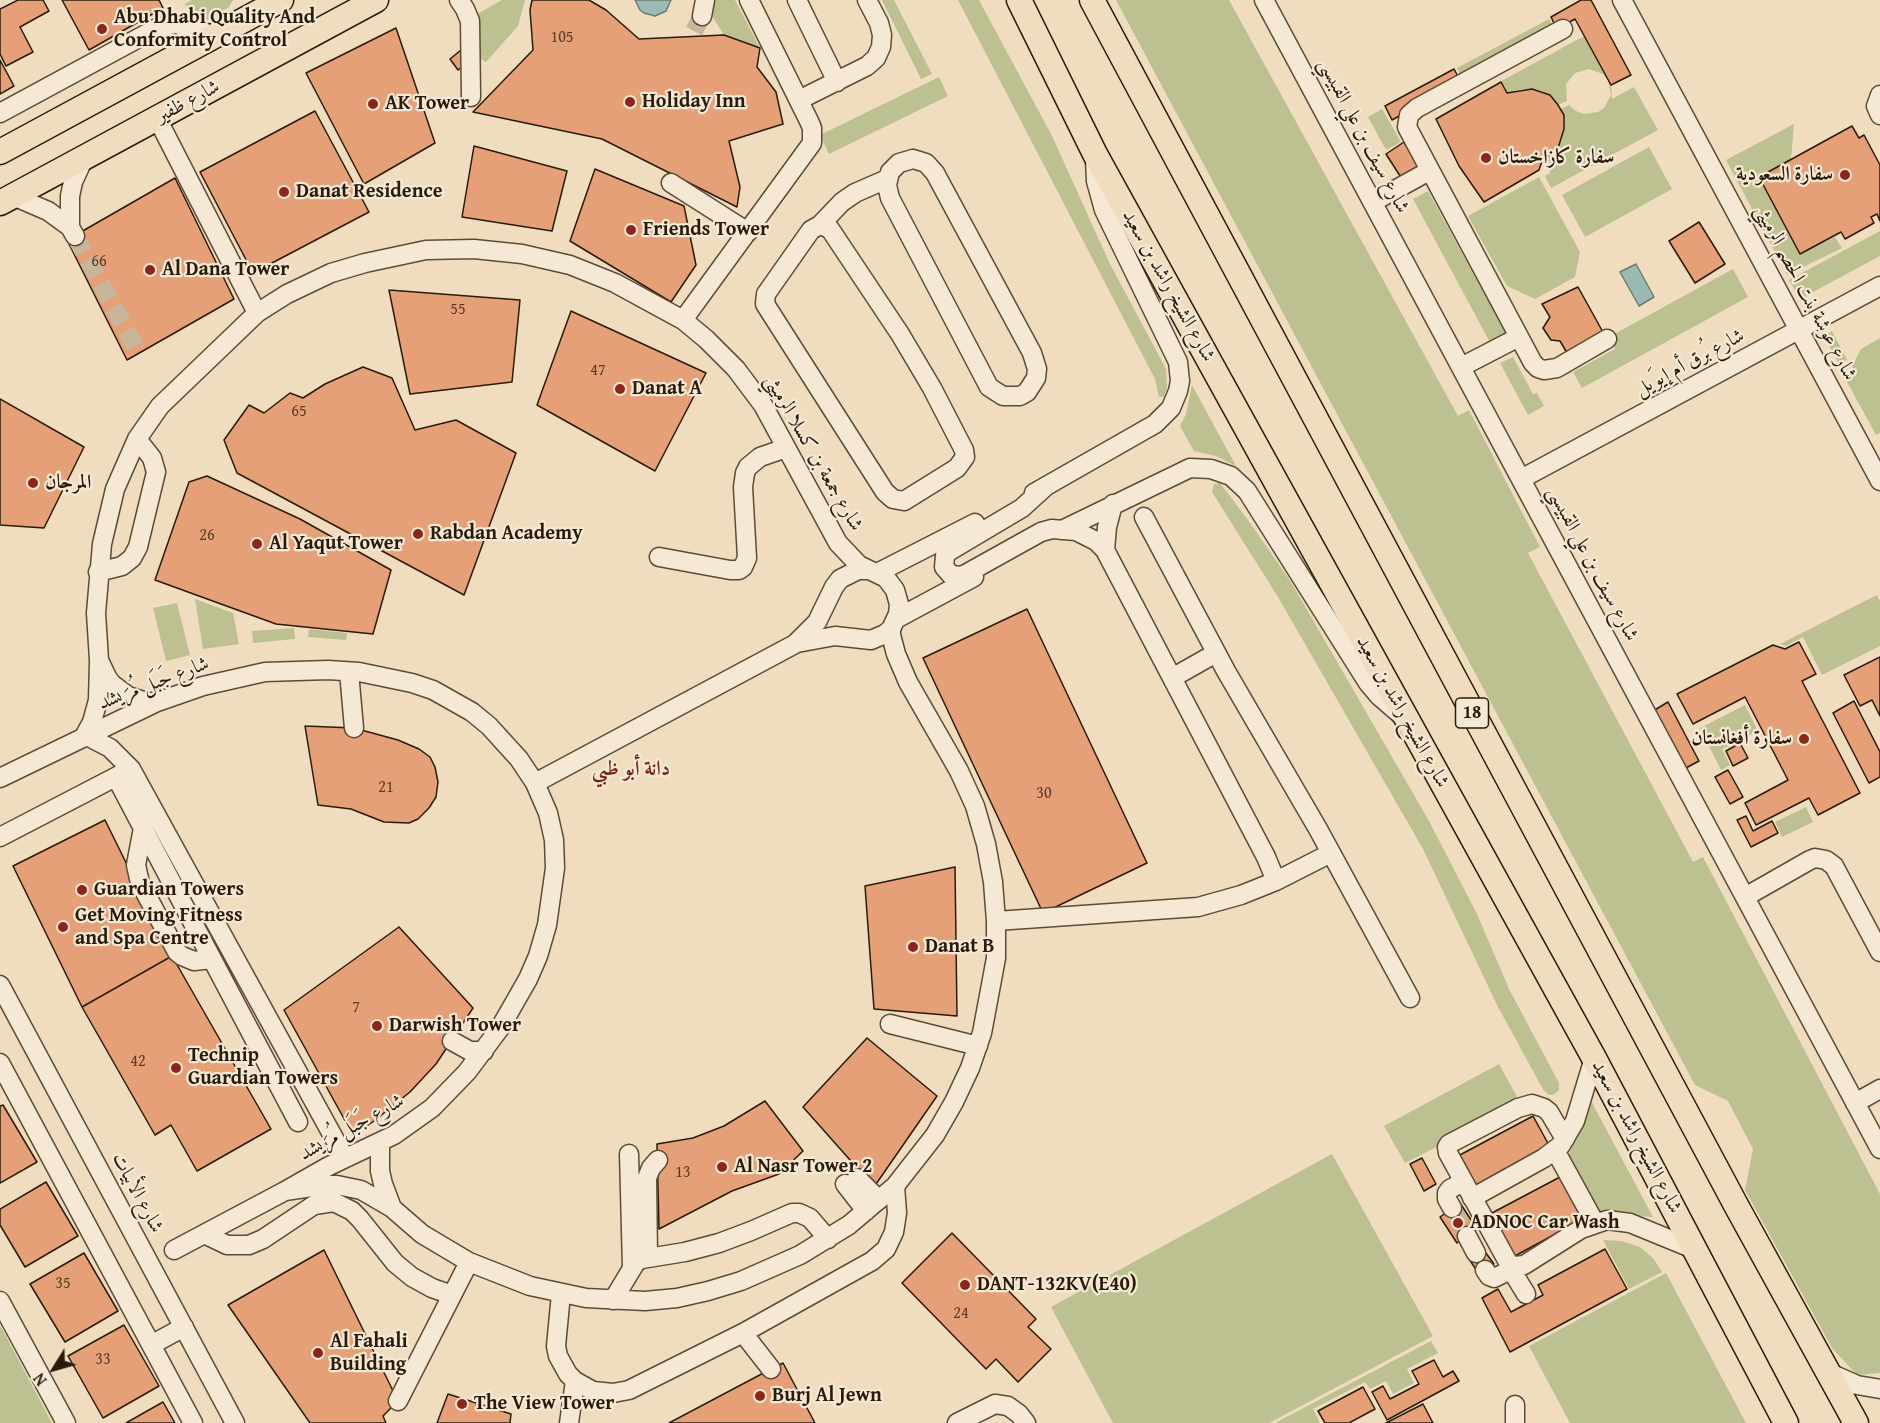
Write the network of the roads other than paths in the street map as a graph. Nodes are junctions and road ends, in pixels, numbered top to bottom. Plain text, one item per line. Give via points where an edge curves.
1 (281, 0) edge
2 (376, 0) edge
3 (749, 0) edge
4 (796, 0) edge
5 (867, 0) edge
6 (1018, 0) edge
7 (1092, 0) edge
8 (1264, 0) edge
9 (1622, 0) edge
10 (463, 1) edge
11 (253, 8) edge
12 (1563, 29) dead end
13 (216, 36) junction
14 (837, 82) junction
15 (1880, 95) edge
16 (471, 97) dead end
17 (799, 100) junction
18 (0, 113) edge
19 (1880, 116) edge
20 (157, 118) junction
21 (0, 153) edge
22 (1095, 154) junction
23 (84, 158) junction
24 (1429, 171) junction
25 (887, 179) junction
26 (671, 183) dead end
27 (7, 200) edge
28 (1373, 202) junction
29 (820, 225) junction
30 (748, 232) junction
31 (1880, 286) edge
32 (257, 314) junction
33 (683, 320) junction
34 (1799, 330) junction
35 (1519, 337) junction
36 (1607, 339) dead end
37 (1461, 367) junction
38 (137, 439) junction
39 (786, 448) junction
40 (1521, 480) junction
41 (1880, 481) edge
42 (1045, 487) junction
43 (1113, 504) junction
44 (1144, 518) dead end
45 (1064, 529) junction
46 (1105, 550) junction
47 (659, 557) dead end
48 (872, 571) junction
49 (98, 572) junction
50 (894, 624) junction
51 (795, 644) junction
52 (1216, 653) junction
53 (99, 660) junction
54 (343, 671) junction
55 (1172, 678) junction
56 (157, 702) junction
57 (1406, 718) junction
58 (348, 728) dead end
59 (85, 735) junction
60 (123, 773) junction
61 (0, 778) edge
62 (535, 783) junction
63 (143, 828) junction
64 (0, 837) edge
65 (1331, 853) junction
66 (1276, 881) junction
67 (1745, 897) junction
68 (996, 921) junction
69 (1880, 952) edge
70 (212, 959) junction
71 (0, 985) edge
72 (1410, 998) dead end
73 (891, 1028) dead end
74 (484, 1051) junction
75 (976, 1052) junction
76 (1594, 1058) junction
77 (0, 1063) edge
78 (467, 1072) junction
79 (1880, 1089) edge
80 (1855, 1103) junction
81 (298, 1122) dead end
82 (380, 1143) junction
83 (1560, 1144) junction
84 (1880, 1149) edge
85 (629, 1154) dead end
86 (345, 1158) junction
87 (658, 1160) dead end
88 (851, 1181) dead end
89 (1463, 1182) junction
90 (895, 1186) junction
91 (285, 1191) junction
92 (1472, 1198) junction
93 (872, 1205) junction
94 (392, 1208) junction
95 (1452, 1208) tunnel mouth
96 (1595, 1222) junction
97 (204, 1234) junction
98 (1467, 1236) tunnel mouth
99 (828, 1239) junction
100 (137, 1240) junction
101 (174, 1250) junction
102 (1696, 1250) junction
103 (1476, 1253) dead end
104 (648, 1257) junction
105 (469, 1262) junction
106 (632, 1268) junction
107 (1516, 1268) junction
108 (1485, 1270) dead end
109 (162, 1287) junction
110 (561, 1294) junction
111 (1526, 1294) dead end
112 (452, 1295) junction
113 (613, 1300) junction
114 (0, 1301) edge
115 (184, 1327) junction
116 (743, 1333) junction
117 (151, 1345) junction
118 (771, 1369) dead end
119 (1830, 1373) junction
120 (575, 1381) junction
121 (1880, 1389) edge
122 (398, 1401) dead end
123 (1515, 1405) dead end
124 (66, 1423) edge
125 (193, 1423) edge
126 (235, 1423) edge
127 (569, 1423) edge
128 (957, 1423) edge
129 (1026, 1423) edge
130 (1515, 1423) edge
131 (1786, 1423) edge
132 (1856, 1423) edge

1 - 11 main road
2 - 20 main road, شارع ظفير
3 - 17 street
4 - 14 street
5 - 14 street via 879,23 881,47 867,66
6 - 22 main road, شارع الشيخ راشد بن سعيد
7 - 119 main road, 18 via 1737,1207
8 - 28 street, شارع سيف بن علي القبيسي
9 - 34 street, شارع عوشة بنت الحصم الرميثي
10 - 16 street via 470,21
11 - 13 main road
12 - 24 street via 1413,111 1407,127
13 - 18 street via 176,24 159,27
13 - 21 main road
14 - 17 street
15 - 19 street via 1876,106
17 - 30 street via 812,128 812,143
20 - 23 main road, شارع ظفير
20 - 32 street
22 - 42 street via 1096,181 1104,210 1174,353 1180,381 1176,400 1155,424
22 - 57 main road, شارع الشيخ راشد بن سعيد
23 - 27 main road, شارع ظفير
23 - 27 street via 70,196 72,231 48,211
24 - 28 street
24 - 35 street
25 - 25 street via 890,198 989,387 1011,398 1027,392 1036,378 1032,352 935,173 926,163 913,159 894,167
25 - 29 street via 855,193
26 - 30 street
28 - 37 street, شارع سيف بن علي القبيسي
29 - 29 street via 830,229 900,334 964,450 957,468 903,501 885,492 765,304 766,294 795,252 811,230
30 - 33 street
31 - 34 street, شارع بُرق أم إيوَيل
32 - 33 street, شارع جمعة بن كسلا الرميثي via 331,273 426,250 474,249 570,265 615,283
32 - 38 street, شارع جمعة بن كسلا الرميثي via 160,406
33 - 39 street, شارع جمعة بن كسلا الرميثي via 736,369 763,405
34 - 40 street, شارع بُرق أم إيوَيل
34 - 41 street, شارع عوشة بنت الحصم الرميثي
35 - 36 street via 1533,363 1544,370 1557,368
35 - 37 street
37 - 40 street, شارع سيف بن علي القبيسي
38 - 49 street, شارع جمعة بن كسلا الرميثي via 113,498
38 - 49 street via 156,467 138,547 123,566
39 - 47 street via 760,457 745,473 747,558 743,567 730,570
39 - 48 street, شارع جمعة بن كسلا الرميثي via 838,543 852,559
40 - 67 street, شارع سيف بن علي القبيسي
42 - 45 street via 1022,508 948,552 945,567 951,575 962,576 1041,532
42 - 48 street
43 - 45 street
43 - 46 street
43 - 57 street via 1190,468 1211,469 1231,476 1247,490 1368,683
44 - 52 street
45 - 46 street via 1087,535
45 - 50 street
46 - 55 street
48 - 50 street, شارع جمعة بن كسلا الرميثي via 886,578 895,590 899,604
48 - 51 street via 858,570 840,579 821,616
49 - 53 street, شارع جمعة بن كسلا الرميثي
50 - 51 street via 885,634 871,640 835,636
50 - 68 street, شارع جمعة بن كسلا الرميثي via 892,642 900,666 975,806 993,882
51 - 62 street
52 - 55 street
52 - 65 street
53 - 56 street, شارع جمعة بن كسلا الرميثي via 120,691 137,700
53 - 59 street via 98,700
54 - 56 street, شارع جَبَل مُرَيشد via 265,672 203,686
54 - 58 street
54 - 62 street, شارع جَبَل مُرَيشد via 412,683 453,700 505,741
55 - 66 street
56 - 59 street, شارع جَبَل مُرَيشد
57 - 76 main road, شارع الشيخ راشد بن سعيد
59 - 60 street via 110,748
59 - 61 street, شارع جَبَل مُرَيشد
60 - 63 street
60 - 64 street
60 - 86 street
62 - 74 street, شارع جَبَل مُرَيشد via 554,840 555,868 547,925 528,979
63 - 70 street
63 - 70 street via 136,865 140,883 177,952 195,961
65 - 66 street
65 - 72 street
66 - 68 street via 1198,907
67 - 69 street via 1810,860 1826,860 1834,866
67 - 80 street, شارع سيف بن علي القبيسي
68 - 75 street, شارع جمعة بن كسلا الرميثي via 993,982
70 - 81 street
71 - 100 street, شارع الأبيات
73 - 75 street
74 - 78 street, شارع جَبَل مُرَيشد
74 - 78 street via 448,1046
75 - 90 street, شارع جمعة بن كسلا الرميثي via 935,1135
76 - 83 street via 1575,1121
76 - 102 main road, شارع الشيخ راشد بن سعيد
77 - 117 street
78 - 82 street, شارع جَبَل مُرَيشد via 432,1108
79 - 80 street
80 - 84 street, شارع سيف بن علي القبيسي
82 - 86 street, شارع جَبَل مُرَيشد
82 - 94 street, شارع جمعة بن كسلا الرميثي via 380,1171
83 - 89 street via 1549,1112 1538,1105 1525,1105 1449,1144 1446,1150
83 - 92 street
83 - 96 street
85 - 106 street
86 - 91 street, شارع جَبَل مُرَيشد
87 - 104 street via 647,1178
88 - 93 street
89 - 92 street
89 - 95 street via 1447,1193
90 - 93 street, شارع جمعة بن كسلا الرميثي
90 - 116 street via 894,1232 879,1256
91 - 94 street, شارع جمعة بن كسلا الرميثي via 337,1185 360,1190
91 - 97 street, شارع جَبَل مُرَيشد
92 - 107 street via 1505,1259
93 - 99 street, شارع جمعة بن كسلا الرميثي
94 - 105 street, شارع جمعة بن كسلا الرميثي via 422,1234
96 - 102 street via 1630,1222
96 - 107 street
97 - 101 street, شارع جَبَل مُرَيشد
97 - 112 street via 227,1245 249,1245 314,1205 334,1203 352,1211 412,1278
98 - 103 street
99 - 104 street via 810,1218 792,1213 719,1243
99 - 113 street, شارع جمعة بن كسلا الرميثي via 771,1269 708,1292 677,1298
100 - 101 street
100 - 109 street, شارع الأبيات
101 - 109 street
102 - 131 main road, شارع الشيخ راشد بن سعيد
104 - 106 street
105 - 110 street, شارع جمعة بن كسلا الرميثي via 520,1283
105 - 112 street
106 - 113 street
107 - 108 street via 1494,1278
107 - 111 street
109 - 115 street, شارع الأبيات
110 - 113 street, شارع جمعة بن كسلا الرميثي
110 - 120 street via 556,1346 562,1366
112 - 122 street
114 - 124 street
115 - 117 street
115 - 126 street, شارع الأبيات
116 - 118 street
116 - 120 street via 629,1390 603,1393
117 - 125 street
119 - 121 street via 1857,1385
119 - 132 main road, 18
120 - 127 street
123 - 130 street
128 - 129 street via 995,1404 1008,1406

